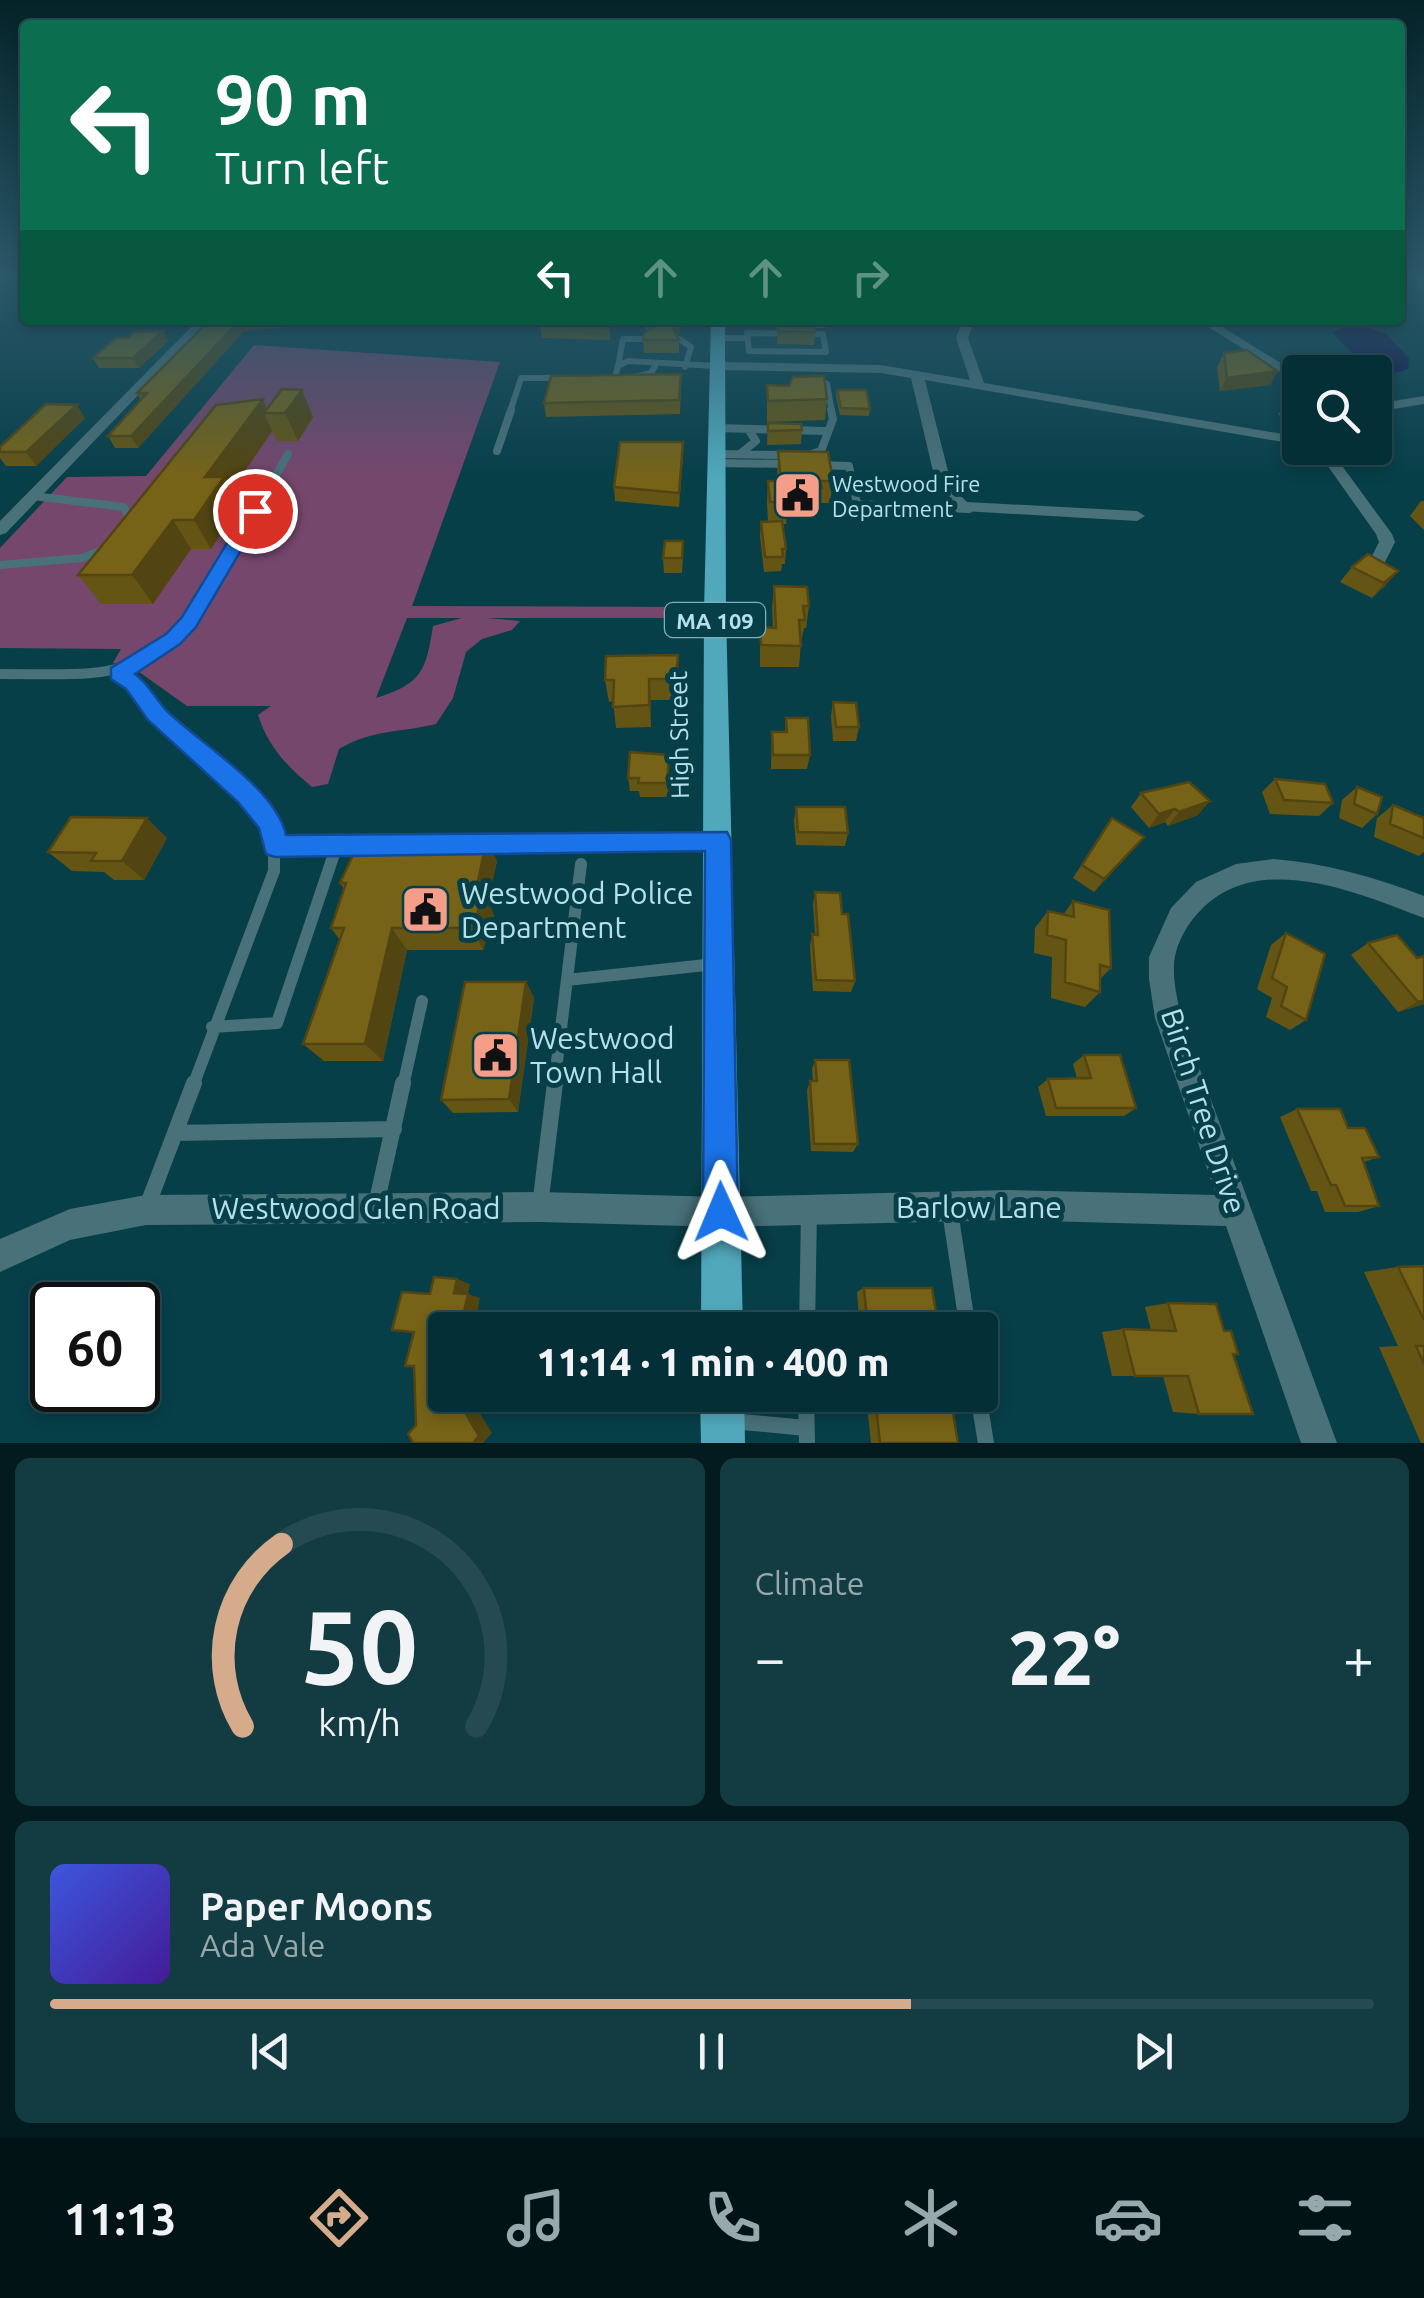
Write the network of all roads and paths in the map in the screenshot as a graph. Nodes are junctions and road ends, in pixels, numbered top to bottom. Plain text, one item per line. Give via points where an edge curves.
1 (181, 343) edge
2 (622, 343) edge
3 (690, 343) edge
4 (717, 343) edge
5 (748, 343) edge
6 (825, 343) edge
7 (964, 343) edge
8 (1240, 343) edge
9 (618, 366) junction
10 (655, 366) junction
11 (716, 366) junction
12 (686, 367) junction
13 (814, 367) junction
14 (1282, 369) edge
15 (917, 375) junction
16 (577, 378) edge
17 (596, 378) edge
18 (615, 378) junction
19 (978, 385) junction
20 (1424, 400) edge
21 (1392, 405) edge
22 (716, 428) junction
23 (748, 429) junction
24 (825, 431) junction
25 (1282, 438) edge
26 (497, 451) dead end
27 (288, 454) dead end
28 (723, 457) junction
29 (1334, 465) edge
30 (34, 496) junction
31 (978, 509) junction
32 (1137, 516) dead end
33 (0, 530) edge
34 (125, 532) edge
35 (114, 543) edge
36 (1380, 558) edge
37 (0, 565) edge
38 (0, 674) edge
39 (119, 674) junction
40 (718, 840) junction
41 (456, 843) edge
42 (376, 844) edge
43 (337, 845) junction
44 (275, 846) junction
45 (581, 864) dead end
46 (1424, 907) edge
47 (718, 963) junction
48 (567, 980) junction
49 (422, 1001) dead end
50 (212, 1026) junction
51 (394, 1129) junction
52 (174, 1133) junction
53 (949, 1205) junction
54 (540, 1207) junction
55 (375, 1208) junction
56 (146, 1210) junction
57 (809, 1211) junction
58 (1236, 1211) junction
59 (721, 1212) junction
60 (0, 1256) edge
61 (722, 1312) edge
62 (807, 1312) edge
63 (965, 1312) edge
64 (981, 1412) edge
65 (722, 1420) edge
66 (807, 1436) edge
67 (986, 1443) edge
68 (1319, 1443) edge

1 - 30 street
2 - 9 lane
3 - 12 lane
4 - 11 main road, High Street / MA 109
5 - 6 lane via 749,351 826,352
7 - 19 street
8 - 14 street
9 - 10 lane via 638,360
9 - 18 lane
10 - 12 lane
10 - 18 lane via 642,377
11 - 12 lane
11 - 13 street
11 - 22 main road, High Street / MA 109
13 - 15 street
13 - 24 lane via 816,381 827,384 832,419
15 - 19 street
15 - 31 street via 945,488 963,506
16 - 26 lane via 521,378
17 - 18 lane
19 - 25 street
20 - 21 street
22 - 23 lane
22 - 28 main road, High Street / MA 109
23 - 24 lane
23 - 28 lane via 756,441
24 - 28 lane via 822,451 811,454
27 - 39 lane via 189,622
28 - 31 lane via 849,466 858,504
28 - 40 main road, High Street / MA 109
29 - 36 street via 1384,534
30 - 33 street
30 - 34 lane via 124,508 131,522
31 - 32 street
35 - 37 lane via 82,558
38 - 39 lane
39 - 44 lane via 247,795 271,824
40 - 41 lane
40 - 47 main road, High Street / MA 109
42 - 43 lane
43 - 44 lane
43 - 50 lane via 277,1023
44 - 50 lane via 274,871
45 - 48 lane
46 - 58 street, Birch Tree Drive via 1365,882 1244,870 1189,900 1162,959 1168,1018
47 - 48 lane
47 - 59 main road, High Street / MA 109
48 - 54 lane
49 - 51 lane
50 - 52 lane
51 - 52 lane
51 - 55 lane
52 - 56 lane
53 - 57 street, Barlow Lane
53 - 58 street, Barlow Lane
53 - 63 lane
54 - 55 street, Westwood Glen Road
54 - 59 street, Westwood Glen Road
55 - 56 street, Westwood Glen Road
56 - 60 street, Westwood Glen Road via 56,1226
57 - 59 street, Barlow Lane
57 - 62 lane
58 - 68 street, Birch Tree Drive
59 - 61 main road, High Street / MA 109
64 - 67 lane
65 - 66 lane

